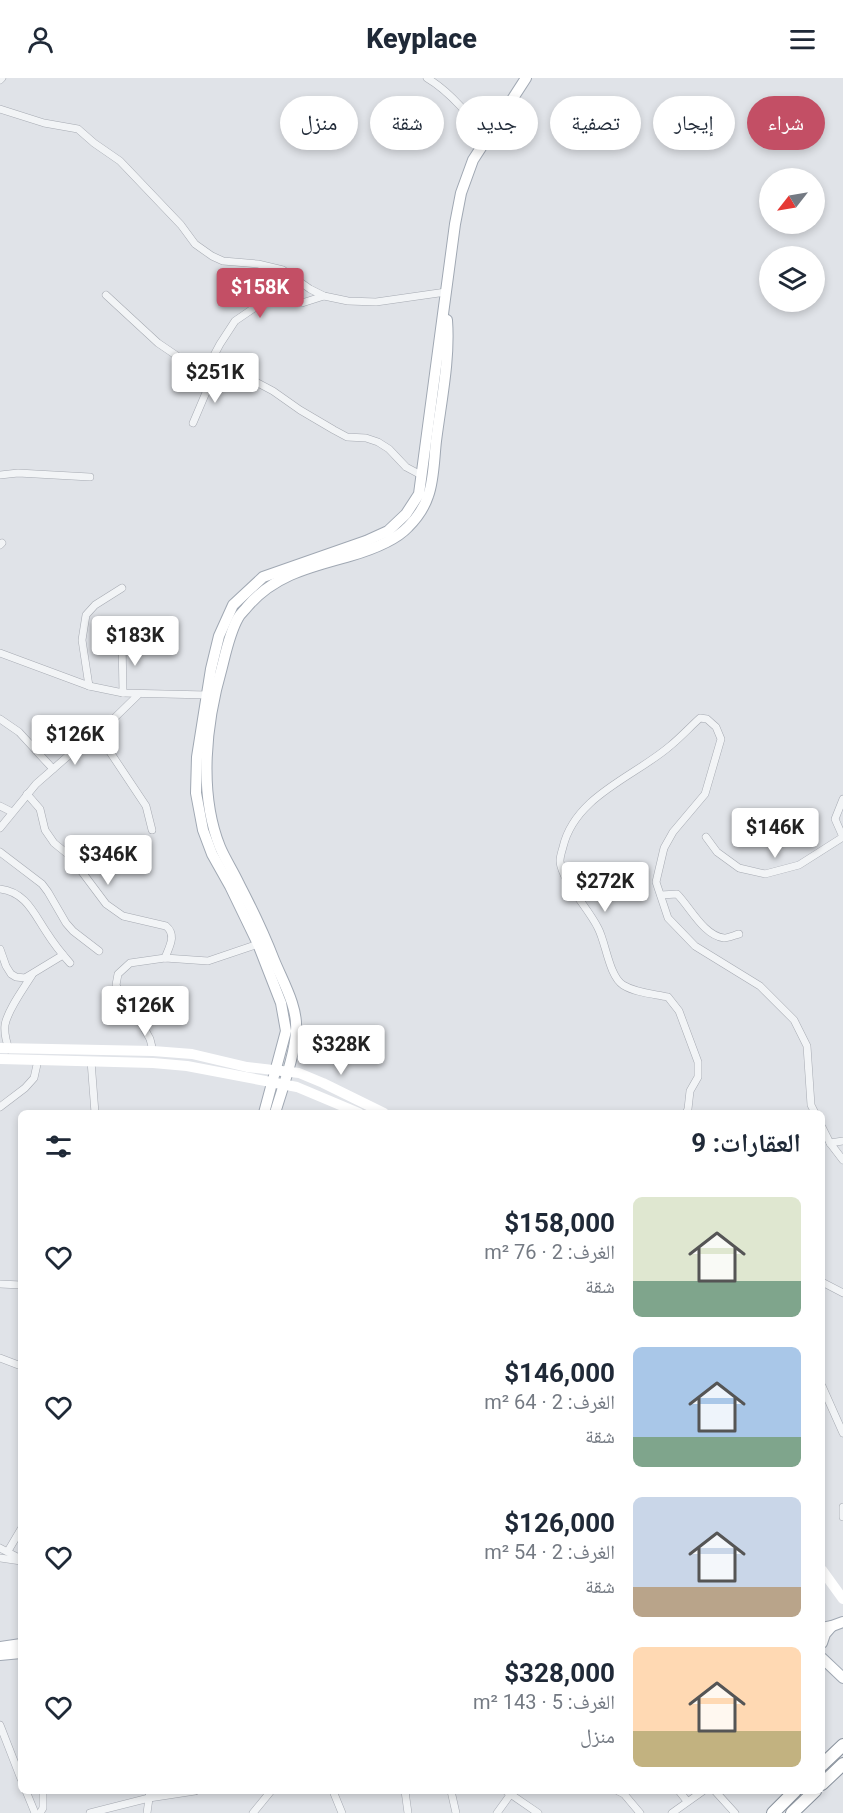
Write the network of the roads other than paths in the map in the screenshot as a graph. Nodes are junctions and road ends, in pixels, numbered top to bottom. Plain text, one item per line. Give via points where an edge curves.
1 (427, 78) edge
2 (526, 78) edge
3 (514, 96) edge
4 (456, 103) edge
5 (0, 109) edge
6 (479, 150) edge
7 (446, 292) junction
8 (106, 295) dead end
9 (324, 296) junction
10 (213, 376) junction
11 (434, 416) junction
12 (193, 423) dead end
13 (421, 475) junction
14 (0, 476) edge
15 (90, 477) dead end
16 (122, 588) dead end
17 (122, 641) dead end
18 (0, 653) edge
19 (89, 686) junction
20 (123, 693) junction
21 (138, 695) junction
22 (207, 695) junction
23 (0, 718) edge
24 (98, 734) junction
25 (53, 769) junction
26 (27, 794) junction
27 (843, 799) edge
28 (0, 806) edge
29 (12, 813) junction
30 (0, 828) edge
31 (153, 830) dead end
32 (706, 837) dead end
33 (843, 837) edge
34 (0, 852) edge
35 (0, 890) edge
36 (661, 895) junction
37 (739, 934) dead end
38 (258, 944) junction
39 (0, 949) edge
40 (99, 951) dead end
41 (63, 955) junction
42 (165, 958) junction
43 (70, 963) dead end
44 (35, 971) junction
45 (5, 1048) edge
46 (153, 1051) junction
47 (169, 1052) junction
48 (0, 1059) edge
49 (38, 1060) junction
50 (91, 1061) junction
51 (168, 1064) junction
52 (280, 1077) junction
53 (0, 1107) edge
54 (95, 1110) edge
55 (265, 1110) edge
56 (275, 1110) edge
57 (352, 1110) edge
58 (378, 1110) edge
59 (688, 1110) edge
60 (814, 1110) edge
61 (825, 1133) edge
62 (843, 1141) edge
63 (830, 1143) junction
64 (843, 1160) edge
65 (0, 1284) edge
66 (825, 1284) edge
67 (18, 1285) edge
68 (843, 1293) edge
69 (0, 1359) edge
70 (18, 1365) edge
71 (825, 1393) edge
72 (843, 1433) edge
73 (843, 1507) edge
74 (843, 1517) edge
75 (18, 1534) edge
76 (0, 1548) edge
77 (8, 1551) junction
78 (0, 1558) edge
79 (18, 1558) edge
80 (18, 1560) edge
81 (825, 1574) edge
82 (825, 1585) edge
83 (843, 1599) edge
84 (843, 1610) edge
85 (843, 1622) edge
86 (825, 1628) edge
87 (18, 1644) edge
88 (0, 1647) edge
89 (18, 1653) edge
90 (0, 1655) edge
91 (825, 1657) edge
92 (825, 1661) edge
93 (832, 1667) junction
94 (843, 1678) edge
95 (0, 1725) edge
96 (843, 1745) edge
97 (825, 1762) edge
98 (843, 1764) edge
99 (18, 1771) edge
100 (825, 1781) edge
101 (27, 1794) edge
102 (43, 1794) edge
103 (269, 1794) edge
104 (334, 1794) edge
105 (405, 1794) edge
106 (452, 1794) edge
107 (507, 1794) edge
108 (509, 1794) edge
109 (624, 1794) edge
110 (681, 1794) edge
111 (698, 1794) edge
112 (718, 1794) edge
113 (792, 1794) edge
114 (812, 1794) edge
115 (150, 1795) edge
116 (687, 1801) junction
117 (35, 1813) edge
118 (40, 1813) edge
119 (90, 1813) edge
120 (147, 1813) edge
121 (253, 1813) edge
122 (342, 1813) edge
123 (408, 1813) edge
124 (456, 1813) edge
125 (497, 1813) edge
126 (537, 1813) edge
127 (640, 1813) edge
128 (672, 1813) edge
129 (735, 1813) edge
130 (773, 1813) edge
131 (792, 1813) edge

1 - 4 street
2 - 3 main road
5 - 9 street via 78,129 120,161 195,244 212,256 283,270
6 - 7 main road via 461,193
7 - 9 street via 376,302
7 - 11 main road
8 - 10 street via 158,343
9 - 10 street via 302,303 287,299 269,301 235,321 212,359
10 - 12 street
10 - 13 street via 256,382 340,434 378,442
11 - 13 main road
11 - 52 main road via 429,494 406,529 363,553 272,583 238,618 221,669 206,754 207,792 220,847 259,923 295,1018 296,1032
13 - 22 main road via 419,494 388,531 263,578 232,605 219,636
14 - 15 street via 18,472
16 - 19 street via 86,615 82,640
17 - 20 street
18 - 19 street
19 - 20 street
20 - 21 street
21 - 22 street
21 - 24 street
22 - 38 main road via 197,757 196,793 203,830
23 - 25 street via 19,732
24 - 25 street
24 - 31 street via 146,806
25 - 26 street
26 - 29 street
26 - 42 street via 40,809 45,830 54,843 70,856 105,904 123,916 170,929 172,939
27 - 33 street via 835,819
28 - 29 street
29 - 30 street
32 - 33 street via 717,852 739,868 765,874 799,865
34 - 40 street via 42,884 72,931
35 - 41 street via 21,897 30,906
36 - 37 street via 677,894 711,933 724,938
36 - 59 street via 656,882 664,848 705,794 721,740 707,719 700,718 669,747 596,797 567,832 560,861 565,876 593,917 614,974 622,985 668,997 679,1011 698,1062 698,1077 690,1091
36 - 60 street via 668,918 694,946 760,986 794,1020 807,1046
38 - 42 street via 208,961
38 - 52 main road via 284,1018
39 - 44 street via 11,974 25,978
41 - 43 street
41 - 44 street
42 - 46 street via 130,963 118,974 116,985 139,1019
44 - 45 street via 5,1024
45 - 46 main road
46 - 47 main road
47 - 51 main road
47 - 52 main road via 192,1054
48 - 49 main road
49 - 50 main road
49 - 53 street via 34,1078
50 - 51 main road
50 - 54 street
51 - 52 main road
52 - 55 main road
52 - 56 main road
52 - 57 main road
52 - 58 main road via 299,1073
61 - 63 street
62 - 63 street
63 - 64 street
65 - 67 street
66 - 68 street
69 - 70 street
71 - 72 street
73 - 74 street
75 - 77 street
76 - 77 street
77 - 79 street
78 - 80 street
81 - 83 main road
82 - 84 main road
85 - 86 main road
87 - 88 main road
89 - 90 main road
91 - 93 main road
92 - 93 main road
93 - 94 main road
95 - 99 street
96 - 97 highway
98 - 100 highway
101 - 117 street
102 - 118 street
103 - 121 street
104 - 122 street
105 - 123 street
106 - 124 street
107 - 125 street
108 - 126 street
109 - 127 street
110 - 116 street
111 - 116 street
112 - 129 street
113 - 130 highway
114 - 131 highway
115 - 119 street
115 - 120 street
116 - 128 street

